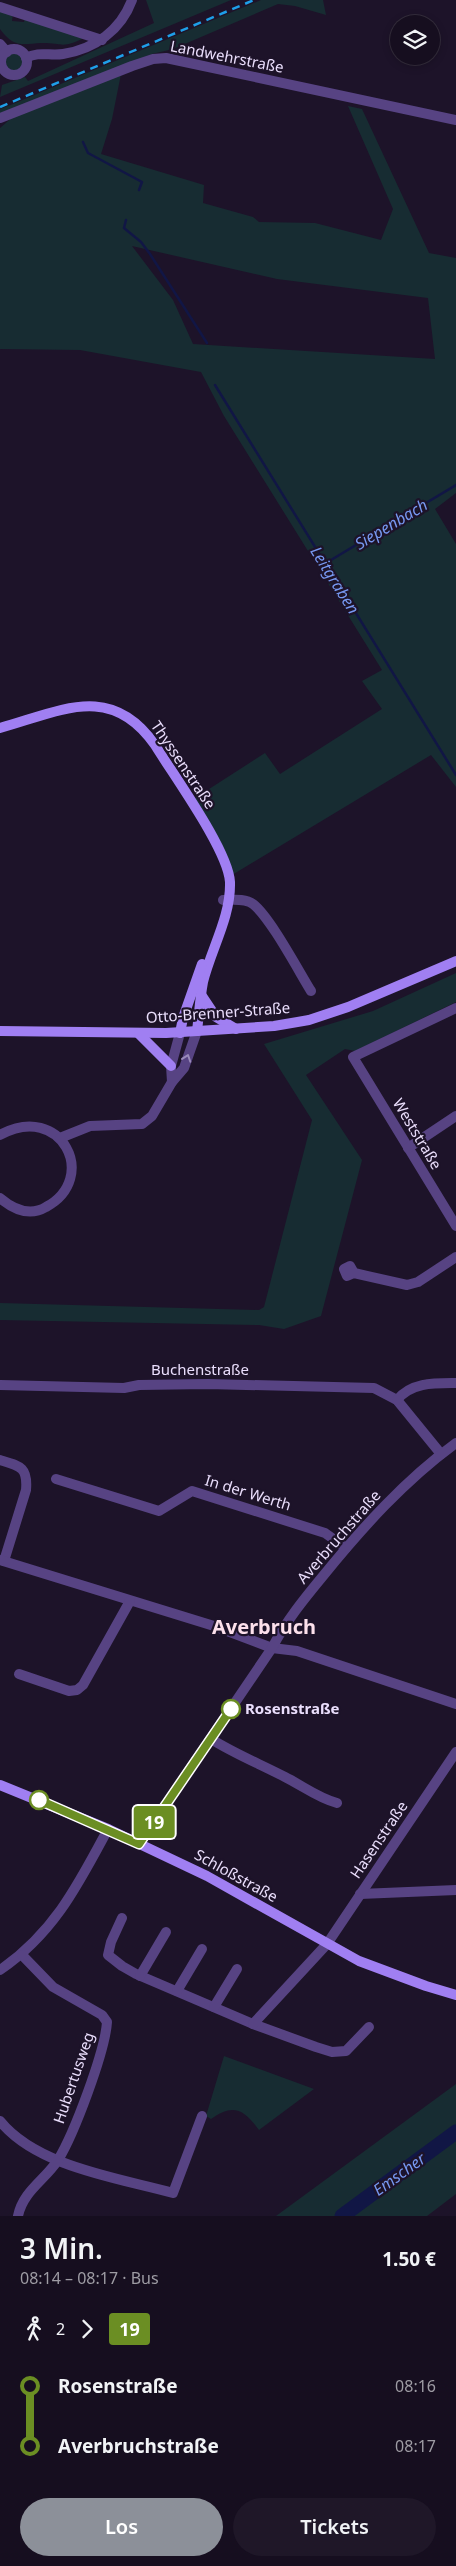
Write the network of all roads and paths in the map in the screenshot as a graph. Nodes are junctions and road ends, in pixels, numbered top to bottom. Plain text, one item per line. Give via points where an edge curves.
1 (132, 0) edge
2 (0, 8) edge
3 (102, 40) junction
4 (0, 44) edge
5 (7, 52) junction
6 (26, 58) junction
7 (3, 76) edge
8 (0, 118) edge
9 (456, 120) edge
10 (0, 728) edge
11 (225, 900) junction
12 (456, 961) edge
13 (311, 991) dead end
14 (202, 996) junction
15 (456, 1008) edge
16 (237, 1029) junction
17 (0, 1031) edge
18 (197, 1031) junction
19 (180, 1033) junction
20 (139, 1034) junction
21 (171, 1066) junction
22 (172, 1082) junction
23 (456, 1116) edge
24 (0, 1135) edge
25 (60, 1138) junction
26 (408, 1148) junction
27 (0, 1198) edge
28 (456, 1226) edge
29 (456, 1257) edge
30 (354, 1273) dead end
31 (456, 1383) edge
32 (0, 1385) edge
33 (397, 1400) junction
34 (456, 1443) edge
35 (441, 1454) junction
36 (0, 1460) edge
37 (56, 1478) dead end
38 (346, 1548) junction
39 (2, 1560) edge
40 (130, 1602) junction
41 (272, 1648) junction
42 (19, 1674) dead end
43 (456, 1704) edge
44 (211, 1739) junction
45 (456, 1752) edge
46 (0, 1785) edge
47 (337, 1803) dead end
48 (108, 1829) junction
49 (139, 1844) junction
50 (456, 1890) edge
51 (360, 1894) junction
52 (122, 1918) dead end
53 (166, 1932) dead end
54 (327, 1944) junction
55 (202, 1949) dead end
56 (22, 1955) junction
57 (237, 1968) dead end
58 (0, 1970) edge
59 (140, 1976) junction
60 (177, 1992) junction
61 (456, 1995) edge
62 (214, 2007) junction
63 (253, 2024) junction
64 (369, 2027) dead end
65 (202, 2116) dead end
66 (0, 2121) edge
67 (57, 2161) junction
68 (18, 2216) edge

1 - 3 street via 125,18
2 - 3 street
3 - 6 street via 62,54 42,52
4 - 5 street
5 - 6 street via 17,50
5 - 7 street via 2,60
6 - 7 street via 21,73
8 - 9 street, Landwehrstraße via 132,66 166,58
10 - 11 street, Thyssenstraße via 82,704 126,715 156,745 216,844
11 - 13 street via 254,904
11 - 14 street, Thyssenstraße
11 - 19 street, Thyssenstraße
12 - 16 street, Otto-Brenner-Straße via 357,1004 309,1020
14 - 16 street via 216,1017
14 - 18 street, Thyssenstraße
15 - 26 street, Weststraße via 353,1057
16 - 18 street, Otto-Brenner-Straße
17 - 20 street, Otto-Brenner-Straße
18 - 19 street, Otto-Brenner-Straße
22 -> 18 street via 184,1068
19 - 20 street, Otto-Brenner-Straße
19 - 21 street
20 - 21 street
21 - 22 street
22 - 25 street via 158,1108 142,1124 90,1126
23 - 26 street
24 - 25 street via 14,1127 30,1125 46,1129
25 - 27 street via 68,1150 70,1179 55,1202 42,1210 28,1212 14,1210
26 - 28 street, Weststraße
29 - 30 street via 418,1282 407,1285
31 - 33 street via 429,1383 403,1393
32 - 33 street, Buchenstraße via 124,1388 208,1384 374,1388
33 - 35 street, Buchenstraße
34 - 35 street, Averbruchstraße
35 - 38 street, Averbruchstraße via 397,1493
36 - 39 street via 21,1468 26,1472 27,1480
37 - 38 street, In der Werth via 159,1511 192,1492 325,1533
38 - 41 street, Averbruchstraße via 284,1625
39 - 40 street
40 - 41 street via 214,1626
40 - 42 street via 83,1685 77,1690 69,1691
41 - 43 street via 296,1651
41 - 44 street, Averbruchstraße
44 - 47 street via 322,1799
44 - 49 street, Averbruchstraße
45 - 51 street, Hasenstraße
46 - 48 street, Schloßstraße
48 - 49 street, Schloßstraße
48 - 56 street via 60,1914
49 - 54 street, Schloßstraße via 207,1876
50 - 51 street
51 - 54 street, Hasenstraße
52 - 59 street via 108,1955
53 - 59 street
54 - 61 street, Schloßstraße via 394,1974
54 - 63 street, Hasenstraße
55 - 60 street
56 - 58 street
56 - 67 street, Hubertusweg via 53,1987 102,2015 107,2022 86,2097
57 - 62 street
59 - 60 street
60 - 62 street
62 - 63 street
63 - 64 street via 332,2052 346,2051
65 - 67 street via 173,2193
66 - 67 street via 18,2140
67 - 68 street via 28,2194

